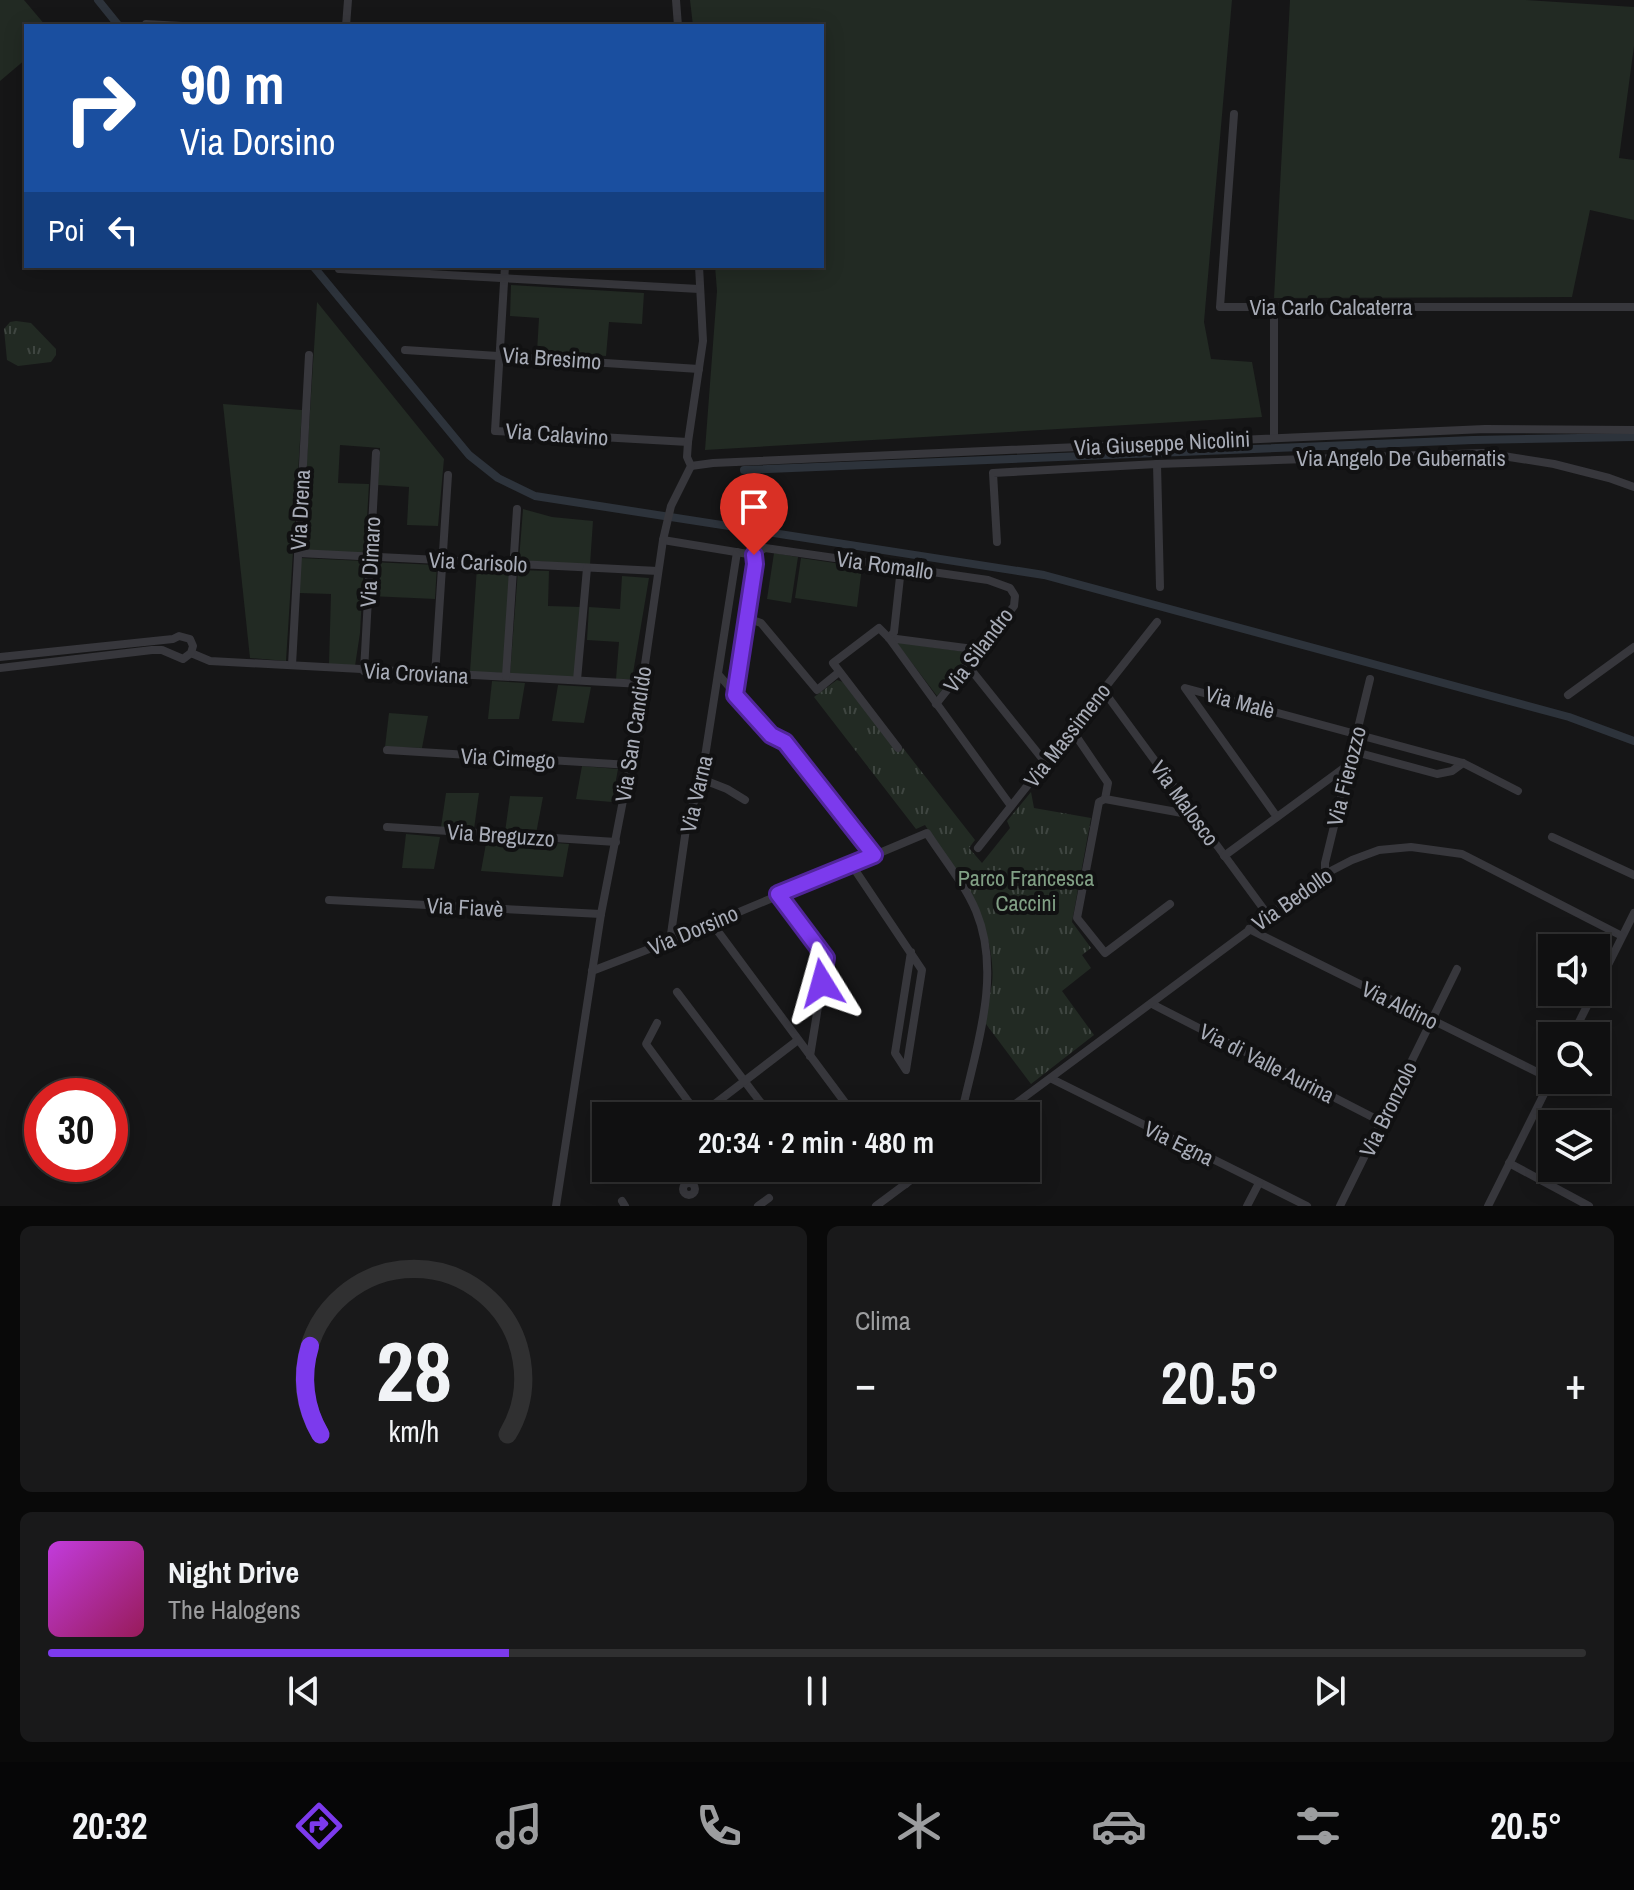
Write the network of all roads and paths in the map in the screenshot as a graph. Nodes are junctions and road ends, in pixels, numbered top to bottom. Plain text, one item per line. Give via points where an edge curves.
1 (348, 0) edge
2 (676, 0) edge
3 (346, 24) edge
4 (678, 24) edge
5 (1234, 114) dead end
6 (505, 268) edge
7 (699, 268) edge
8 (339, 269) dead end
9 (504, 277) junction
10 (699, 289) junction
11 (1274, 307) junction
12 (1634, 307) edge
13 (405, 350) dead end
14 (309, 355) dead end
15 (500, 355) junction
16 (699, 369) junction
17 (1634, 430) edge
18 (1274, 437) junction
19 (688, 442) junction
20 (376, 453) dead end
21 (1157, 464) junction
22 (691, 466) junction
23 (448, 475) dead end
24 (1634, 487) edge
25 (517, 509) dead end
26 (663, 540) junction
27 (997, 542) dead end
28 (737, 552) junction
29 (298, 553) junction
30 (754, 555) junction
31 (370, 557) junction
32 (442, 560) junction
33 (514, 564) junction
34 (587, 568) junction
35 (901, 568) junction
36 (658, 571) junction
37 (1160, 587) dead end
38 (1014, 594) joint
39 (747, 618) junction
40 (1157, 622) dead end
41 (889, 638) junction
42 (173, 639) junction
43 (107, 645) junction
44 (1634, 647) edge
45 (981, 650) junction
46 (47, 652) junction
47 (170, 653) junction
48 (191, 653) junction
49 (107, 656) junction
50 (0, 657) edge
51 (49, 663) junction
52 (292, 665) junction
53 (968, 666) junction
54 (0, 668) edge
55 (364, 671) junction
56 (839, 672) junction
57 (718, 674) junction
58 (435, 675) junction
59 (506, 676) junction
60 (1370, 679) dead end
61 (577, 680) junction
62 (642, 684) junction
63 (1103, 690) junction
64 (735, 695) junction
65 (1568, 695) dead end
66 (936, 704) junction
67 (1072, 730) junction
68 (1356, 732) junction
69 (898, 748) dead end
70 (387, 750) dead end
71 (1352, 751) junction
72 (1045, 762) junction
73 (1463, 763) junction
74 (630, 765) junction
75 (1348, 765) junction
76 (704, 780) junction
77 (1518, 791) dead end
78 (1105, 799) junction
79 (745, 800) dead end
80 (1011, 806) junction
81 (1194, 815) junction
82 (1277, 817) junction
83 (387, 827) dead end
84 (1552, 837) dead end
85 (616, 842) junction
86 (978, 848) dead end
87 (874, 855) junction
88 (1224, 856) junction
89 (851, 864) junction
90 (1325, 874) junction
91 (1634, 875) edge
92 (778, 894) junction
93 (329, 900) dead end
94 (1170, 904) dead end
95 (1634, 913) edge
96 (601, 914) junction
97 (1268, 915) junction
98 (711, 922) junction
99 (1249, 929) junction
100 (1622, 936) junction
101 (670, 941) junction
102 (911, 952) junction
103 (1610, 960) edge
104 (1457, 969) dead end
105 (592, 971) junction
106 (677, 992) dead end
107 (1152, 1004) junction
108 (1431, 1020) junction
109 (657, 1023) dead end
110 (798, 1040) junction
111 (810, 1056) junction
112 (1538, 1072) edge
113 (1052, 1079) junction
114 (744, 1080) junction
115 (1543, 1094) edge
116 (689, 1102) edge
117 (716, 1102) edge
118 (760, 1102) edge
119 (844, 1102) edge
120 (964, 1102) edge
121 (1019, 1102) edge
122 (1382, 1122) junction
123 (1509, 1163) junction
124 (690, 1182) edge
125 (909, 1182) edge
126 (1259, 1183) junction
127 (906, 1184) joint
128 (769, 1198) dead end
129 (556, 1206) edge
130 (687, 1206) edge
131 (758, 1206) edge
132 (876, 1206) edge
133 (1247, 1206) edge
134 (1307, 1206) edge
135 (1340, 1206) edge
136 (1488, 1206) edge
137 (1589, 1206) edge

1 - 3 street
2 - 4 street
5 - 11 street, Via Carlo Calcaterra via 1220,307
6 - 9 street, Via Calavino
7 - 10 street
8 - 9 street
9 - 10 street
9 - 15 street, Via Calavino
10 - 16 street
11 - 12 street, Via Carlo Calcaterra
11 - 18 street
13 - 15 street, Via Bresimo
14 - 29 street, Via Drena
15 - 16 street, Via Bresimo
15 - 19 street, Via Calavino via 495,431
16 - 19 street
17 - 18 street, Via Giuseppe Nicolini
18 - 22 street, Via Giuseppe Nicolini
19 - 22 street
20 - 31 street, Via Dimaro
21 - 24 street, Via Angelo De Gubernatis via 1484,453 1554,464
21 - 27 street, Via Angelo De Gubernatis via 993,473
21 - 37 street
22 - 26 street, Via San Candido via 671,506
23 - 32 street
25 - 33 street
26 - 28 street, Via Romallo
26 - 36 street, Via San Candido
28 - 30 street, Via Romallo
28 - 57 street, Via Varna
29 - 31 street, Via Carisolo
29 - 52 street, Via Drena
30 - 35 street, Via Romallo via 765,548
30 - 39 street
31 - 32 street, Via Carisolo
31 - 55 street, Via Dimaro
32 - 33 street, Via Carisolo
32 - 58 street
33 - 34 street, Via Carisolo
33 - 59 street
34 - 36 street, Via Carisolo
34 - 61 street
35 - 38 street, Via Romallo via 988,580 1004,584
35 - 41 street
36 - 62 street, Via San Candido
38 - 45 street, Via Silandro via 1014,606
39 - 56 street via 761,623 817,690
39 - 64 street
40 - 63 street, Via Massimeno
41 - 45 street
41 - 56 street via 879,628 833,663
41 - 66 street
42 - 43 street
42 - 47 street
42 - 48 street via 190,639
43 - 46 street
43 - 49 street
44 - 65 street
45 - 53 street, Via Silandro
46 - 50 street
46 - 51 street
47 - 48 street via 179,659
47 - 49 street
48 - 52 street, Via Croviana via 210,661
49 - 51 street
51 - 54 street
52 - 55 street, Via Croviana
53 - 66 street, Via Silandro
53 - 72 street
55 - 58 street, Via Croviana
56 - 69 street
57 - 64 street
57 - 76 street, Via Varna
58 - 59 street, Via Croviana
59 - 61 street, Via Croviana
60 - 68 street, Via Fierozzo
61 - 62 street, Via Croviana
62 - 74 street, Via San Candido
63 - 67 street, Via Massimeno
63 - 81 street, Via Malosco
64 - 87 street via 771,735 785,742
66 - 80 street
67 - 72 street, Via Massimeno
67 - 78 street via 1108,783
68 - 71 street, Via Fierozzo
68 - 73 street
68 - 82 street, Via Malè via 1185,688
70 - 74 street, Via Cimego
71 - 73 street via 1437,774
71 - 75 street, Via Fierozzo
72 - 80 street, Via Massimeno
73 - 77 street
74 - 85 street, Via San Candido
75 - 82 street
75 - 90 street, Via Fierozzo
76 - 79 street
76 - 101 street, Via Varna via 688,815
78 - 81 street
78 - 94 street via 1099,802 1077,918 1105,953
80 - 86 street, Via Massimeno
81 - 88 street, Via Malosco
82 - 88 street
83 - 85 street, Via Breguzzo
84 - 91 street
85 - 96 street, Via San Candido
87 - 89 street, Via Dorsino
87 - 120 street, Via Dorsino via 927,833 976,911 989,982
88 - 97 street, Via Malosco
89 - 92 street, Via Dorsino
89 - 102 street
90 - 97 street, Via Bedollo
90 - 100 street, Via Bedollo via 1379,850 1411,847 1462,854
92 - 98 street, Via Dorsino
92 - 111 street via 826,958
93 - 96 street, Via Fiavè
95 - 100 street
96 - 105 street, Via San Candido
97 - 99 street, Via Bedollo
98 - 101 street, Via Dorsino
98 - 110 street
99 - 107 street, Via Bedollo
99 - 108 street, Via Aldino
100 - 103 street
101 - 105 street, Via Dorsino
102 - 102 street via 895,1053 906,1070 922,970
104 - 108 street, Via Bronzolo
105 - 129 street, Via San Candido
106 - 114 street
107 - 113 street, Via Bedollo
107 - 122 street, Via di Valle Aurina
108 - 112 street, Via Aldino
108 - 122 street, Via Bronzolo
109 - 116 street via 646,1044
110 - 111 street
110 - 114 street
111 - 119 street
113 - 121 street, Via Bedollo
113 - 126 street, Via Egna
114 - 117 street
114 - 118 street
115 - 123 street
122 - 135 street, Via Bronzolo
123 - 136 street
123 - 137 street
124 - 130 street via 695,1188
125 - 127 street
126 - 133 street
126 - 134 street, Via Egna
127 - 132 street
128 - 131 street

